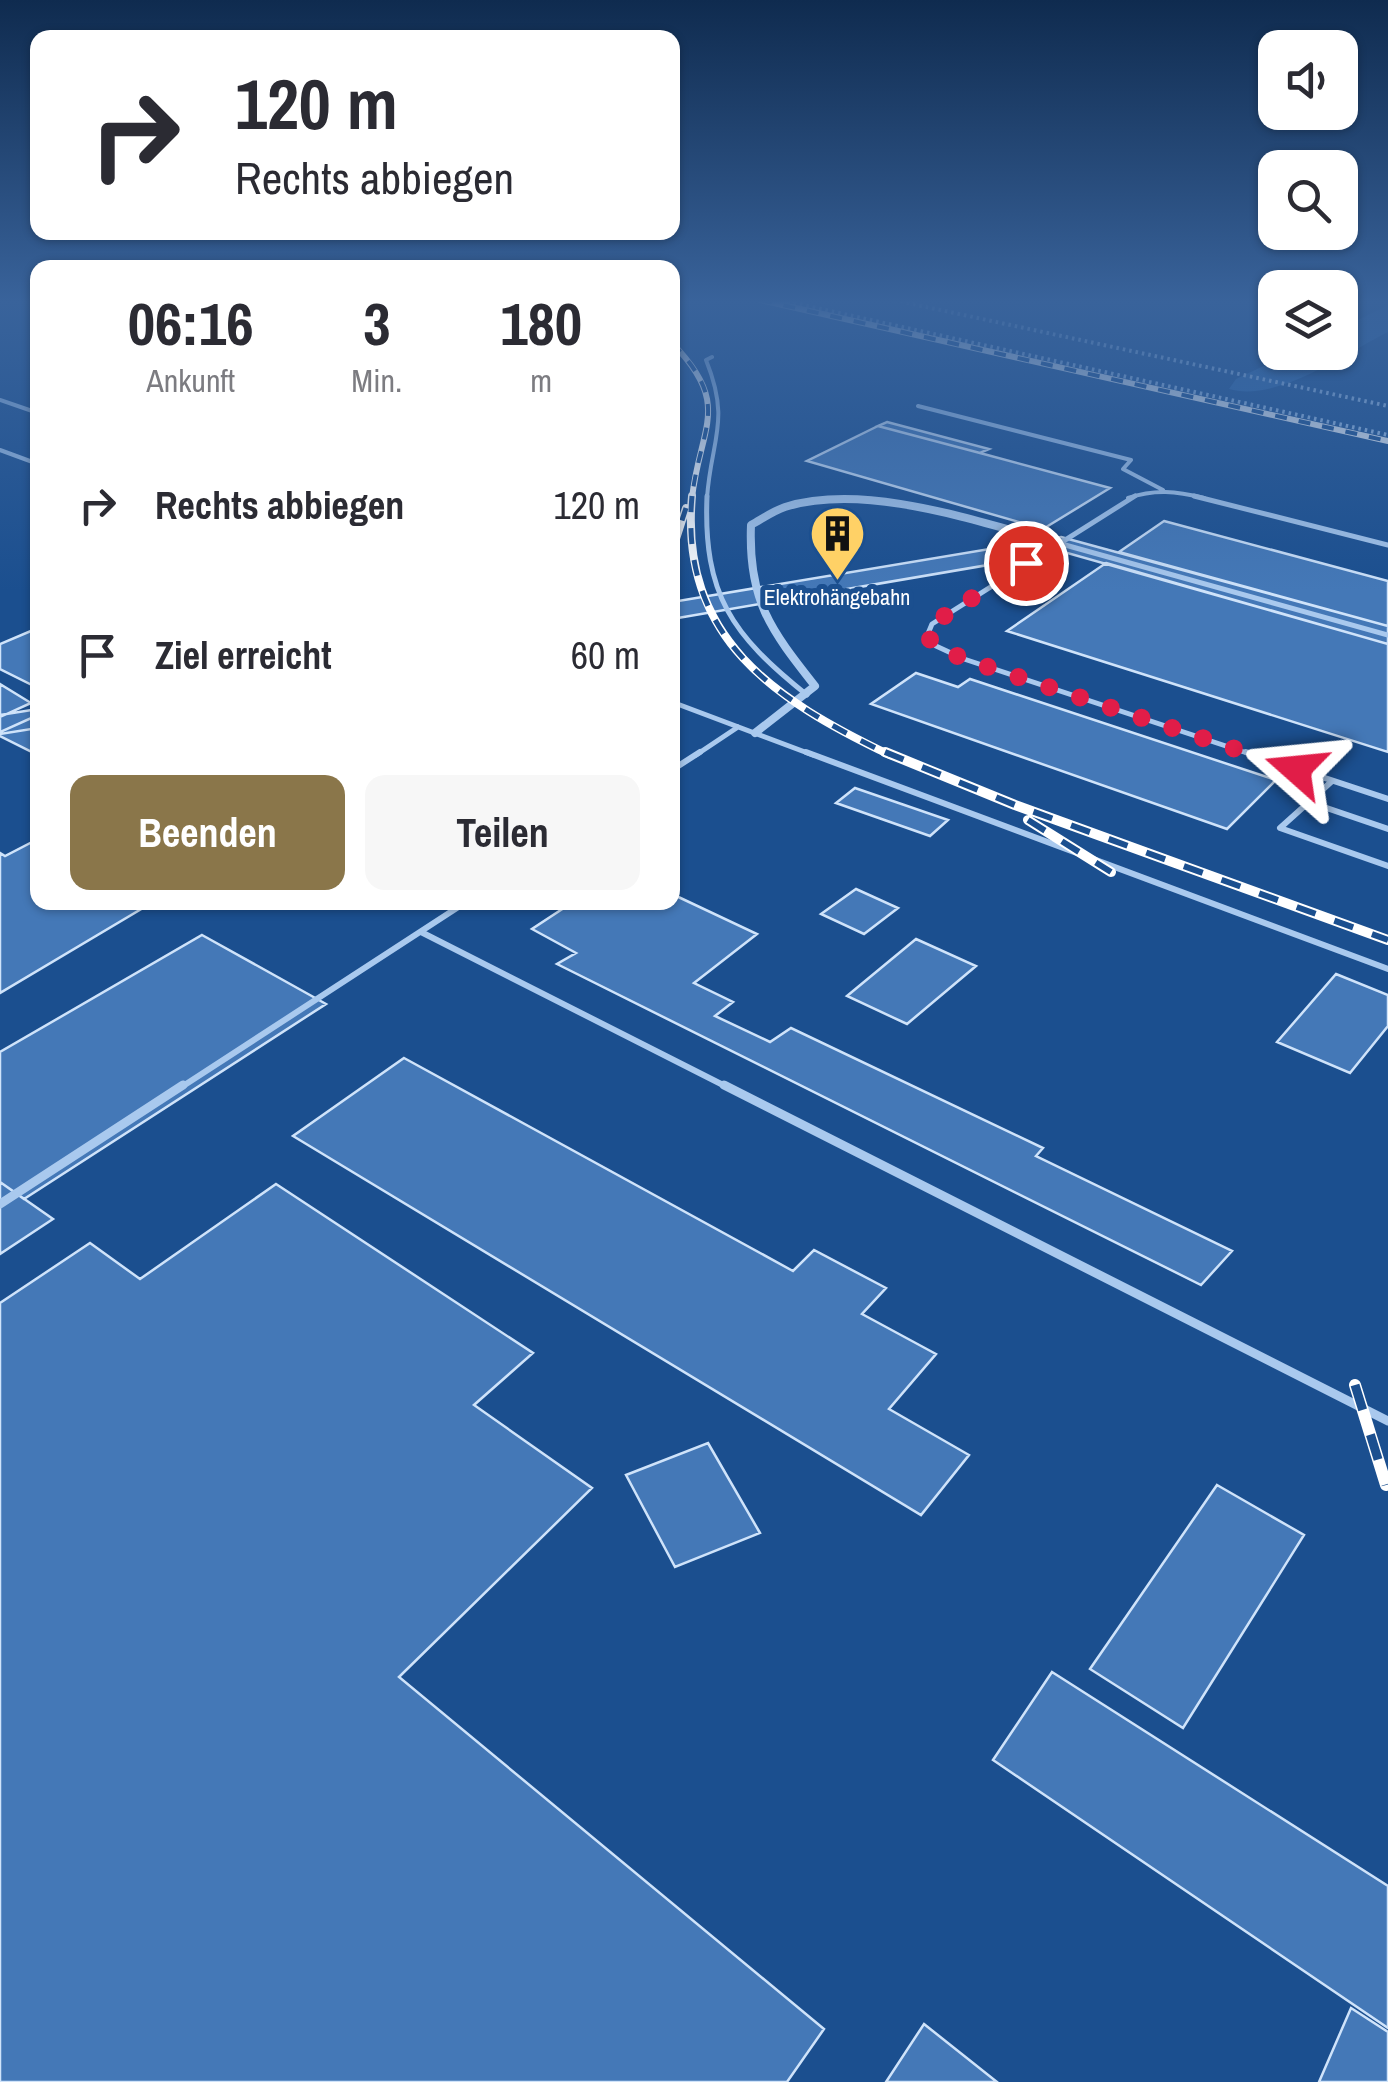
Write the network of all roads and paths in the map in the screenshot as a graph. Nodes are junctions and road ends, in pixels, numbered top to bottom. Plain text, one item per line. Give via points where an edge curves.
1 (721, 397) edge
2 (1221, 397) edge
3 (1347, 397) edge
4 (0, 400) edge
5 (918, 406) dead end
6 (1388, 406) edge
7 (30, 410) edge
8 (1388, 434) edge
9 (0, 450) edge
10 (30, 461) edge
11 (1163, 491) junction
12 (1058, 542) junction
13 (1388, 545) edge
14 (1388, 635) edge
15 (808, 696) junction
16 (680, 705) edge
17 (738, 727) junction
18 (755, 733) junction
19 (680, 765) edge
20 (1332, 781) junction
21 (1388, 799) edge
22 (1309, 802) junction
23 (1388, 829) edge
24 (1388, 866) edge
25 (454, 910) edge
26 (420, 932) junction
27 (1388, 968) edge
28 (0, 1204) edge
29 (1388, 1421) edge

1 - 15 lane via 724,424 708,490 707,569 724,615 766,664
2 - 8 path
3 - 6 path
4 - 7 lane
5 - 11 lane via 1130,460 1123,469
9 - 10 lane
11 - 12 lane via 1128,498
11 - 13 lane
12 - 14 lane
12 - 15 street via 938,512 847,501 786,507 751,525 749,570 774,634 815,686
12 - 20 lane via 932,624 927,636 964,659
15 - 18 street
16 - 17 lane
17 - 18 lane
17 - 19 lane
18 - 27 lane
20 - 21 lane
20 - 22 lane
22 - 23 lane
22 - 24 lane via 1280,828
25 - 26 lane
26 - 28 lane
26 - 29 lane

